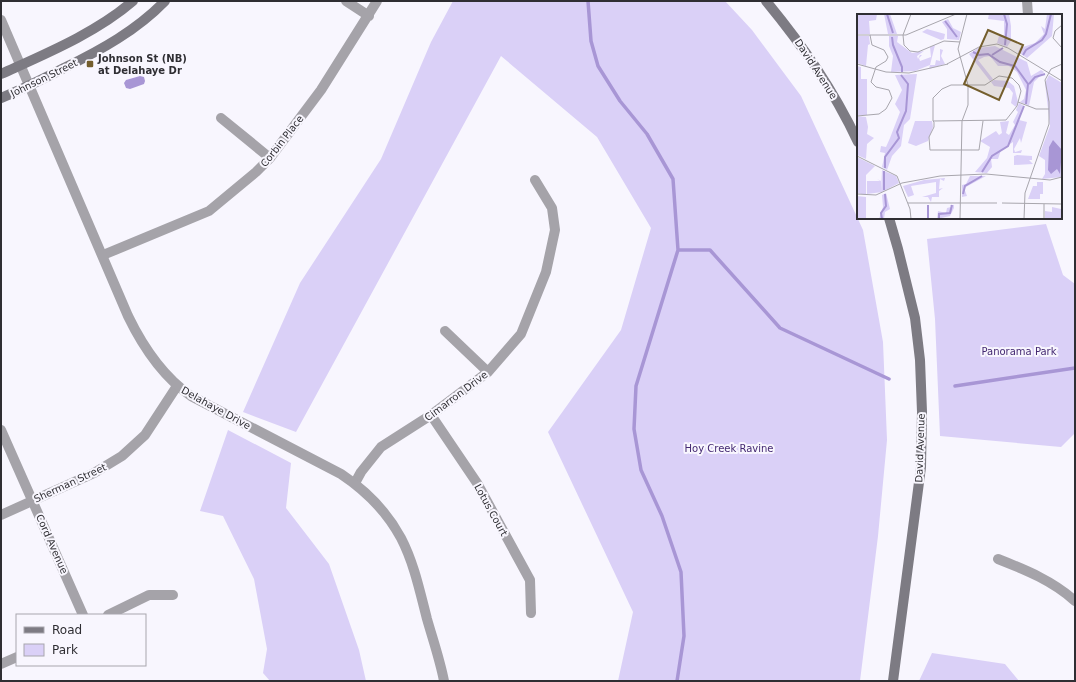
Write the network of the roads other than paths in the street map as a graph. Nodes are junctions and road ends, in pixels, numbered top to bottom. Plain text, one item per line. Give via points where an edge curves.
1 (132, 1) edge
2 (165, 1) edge
3 (346, 1) edge
4 (377, 1) edge
5 (766, 1) edge
6 (1027, 1) edge
7 (1028, 14) edge
8 (369, 16) junction
9 (1, 20) edge
10 (20, 65) junction
11 (1, 74) edge
12 (30, 86) junction
13 (1, 98) edge
14 (221, 118) dead end
15 (857, 140) edge
16 (270, 158) junction
17 (534, 180) dead end
18 (889, 219) edge
19 (102, 256) junction
20 (445, 331) dead end
21 (488, 372) junction
22 (177, 386) junction
23 (431, 415) junction
24 (1, 430) edge
25 (355, 483) junction
26 (33, 501) junction
27 (1, 515) edge
28 (998, 559) dead end
29 (173, 595) dead end
30 (1075, 601) edge
31 (531, 613) dead end
32 (84, 614) edge
33 (110, 614) edge
34 (16, 657) edge
35 (1, 664) edge
36 (444, 681) edge
37 (893, 681) edge

1 - 10 main road via 91,31
2 - 12 main road, Johnson Street via 118,39
3 - 8 street
4 - 8 street, Corbin Place
5 - 15 main road, David Avenue via 821,74
6 - 7 street
8 - 16 street, Corbin Place via 321,90
9 - 10 street, Delahaye Drive
10 - 11 main road
10 - 12 street, Delahaye Drive
12 - 13 main road, Johnson Street
12 - 19 street, Delahaye Drive
14 - 16 street
16 - 19 street, Corbin Place via 209,211
17 - 21 street, Cimarron Drive via 552,208 555,230 546,272 521,334
18 - 37 main road, David Avenue via 915,318 922,412 921,467
19 - 22 street, Delahaye Drive via 142,344
20 - 21 street
21 - 23 street, Cimarron Drive
22 - 25 street, Delahaye Drive via 191,396
22 - 26 street, Sherman Street via 144,435 122,456 94,473
23 - 25 street, Cimarron Drive via 381,447
23 - 31 street, Lotus Court via 477,483 530,580
24 - 26 street, Cord Avenue
25 - 36 street, Delahaye Drive via 379,507 400,537 419,588
26 - 27 street, Sherman Street
26 - 32 street, Cord Avenue
28 - 30 street via 1034,574
29 - 33 street via 149,595
34 - 35 street

